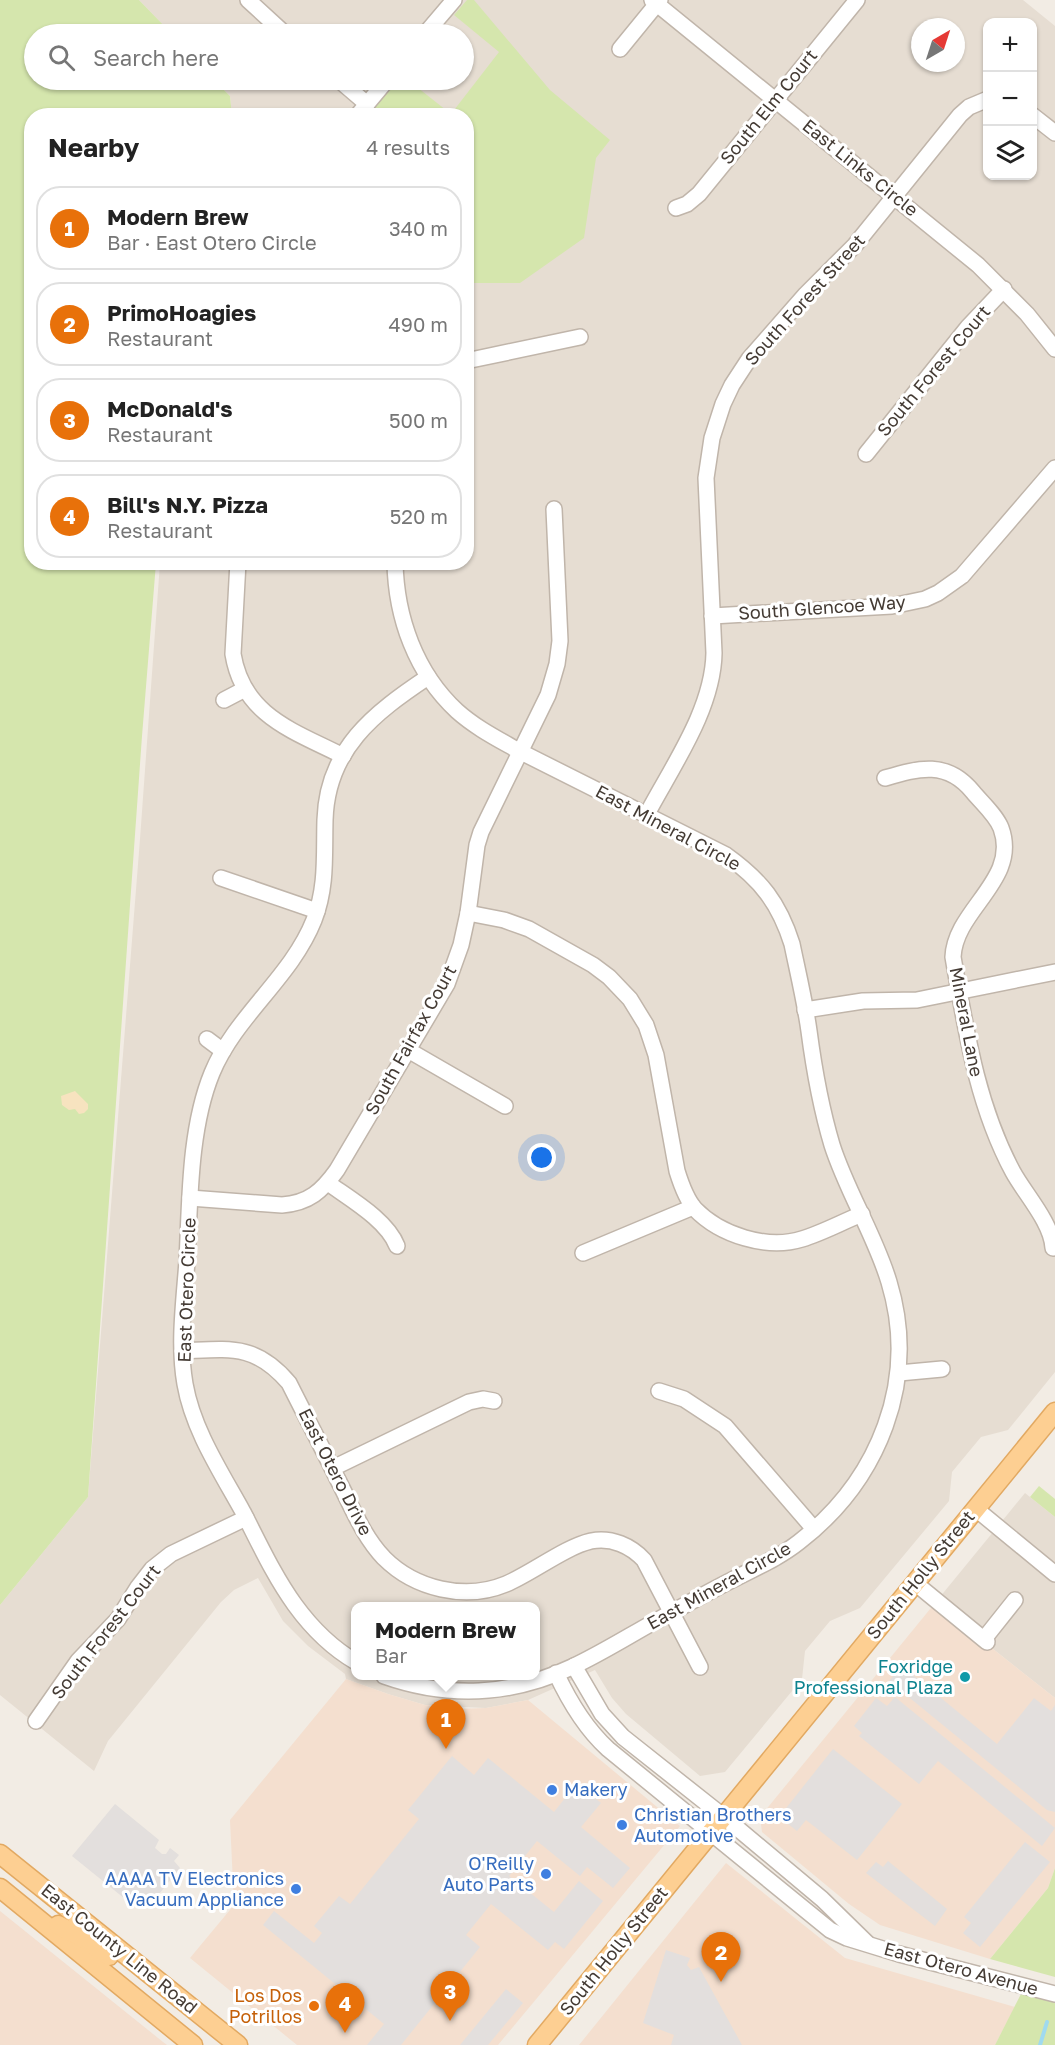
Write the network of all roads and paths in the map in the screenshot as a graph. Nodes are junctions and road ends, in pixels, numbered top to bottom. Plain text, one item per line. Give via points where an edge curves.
1 (454, 0) edge
2 (856, 0) edge
3 (656, 1) edge
4 (257, 3) edge
5 (276, 24) edge
6 (434, 24) edge
7 (620, 49) dead end
8 (347, 90) edge
9 (379, 90) edge
10 (775, 99) junction
11 (983, 100) edge
12 (360, 108) edge
13 (364, 108) edge
14 (1037, 119) edge
15 (1055, 133) edge
16 (895, 197) junction
17 (676, 208) dead end
18 (1004, 289) junction
19 (580, 337) dead end
20 (1055, 349) edge
21 (474, 359) edge
22 (866, 454) dead end
23 (1055, 468) edge
24 (554, 509) dead end
25 (238, 570) edge
26 (395, 570) edge
27 (712, 616) junction
28 (428, 677) junction
29 (244, 689) junction
30 (224, 700) dead end
31 (519, 751) junction
32 (344, 756) junction
33 (885, 778) dead end
34 (647, 814) junction
35 (221, 878) dead end
36 (317, 911) junction
37 (468, 913) junction
38 (1055, 972) edge
39 (959, 991) junction
40 (805, 1010) junction
41 (207, 1039) dead end
42 (408, 1050) junction
43 (223, 1051) junction
44 (505, 1106) dead end
45 (328, 1183) junction
46 (190, 1198) junction
47 (693, 1207) junction
48 (862, 1214) junction
49 (397, 1246) dead end
50 (1053, 1248) dead end
51 (583, 1253) dead end
52 (182, 1351) junction
53 (942, 1369) dead end
54 (899, 1373) junction
55 (659, 1391) dead end
56 (494, 1401) dead end
57 (1055, 1412) edge
58 (333, 1468) junction
59 (976, 1509) junction
60 (246, 1518) junction
61 (814, 1529) junction
62 (1055, 1574) edge
63 (915, 1583) junction
64 (1015, 1600) dead end
65 (672, 1612) junction
66 (351, 1658) edge
67 (574, 1666) junction
68 (700, 1667) dead end
69 (556, 1673) junction
70 (540, 1678) edge
71 (398, 1680) edge
72 (535, 1680) edge
73 (36, 1721) dead end
74 (724, 1816) junction
75 (711, 1833) junction
76 (0, 1854) edge
77 (0, 1888) edge
78 (22, 1906) junction
79 (867, 1943) junction
80 (173, 1994) junction
81 (1055, 1994) edge
82 (193, 2045) edge
83 (238, 2045) edge
84 (537, 2045) edge

1 - 6 street
2 - 10 street, South Elm Court
3 - 7 street
3 - 10 street, East Links Circle
4 - 5 street
8 - 12 street
9 - 13 street
10 - 16 street, East Links Circle
10 - 17 street, South Elm Court via 699,194
11 - 16 street, South Forest Street via 960,115
14 - 15 street
16 - 18 street, East Links Circle
16 - 27 street, South Forest Street via 749,359 723,404 712,438 706,478
18 - 20 street, East Links Circle
18 - 22 street, South Forest Court via 968,327
19 - 21 street
23 - 27 street, South Glencoe Way via 962,576 925,599 892,606
24 - 31 street, South Fairfax Court via 560,641 557,664 548,695
25 - 29 street via 233,654
26 - 28 street, East Mineral Circle via 403,623
27 - 34 street, South Forest Street via 713,666 706,700
28 - 31 street, East Mineral Circle via 457,711
28 - 32 street, East Otero Circle via 376,715
29 - 30 street
29 - 32 street via 274,720
31 - 34 street, East Mineral Circle
31 - 37 street, South Fairfax Court via 481,832
32 - 36 street, East Otero Circle via 326,810 325,883
33 - 39 street, Mineral Lane via 919,768 943,770 966,783 1001,828 1001,866 960,928 953,947
34 - 40 street, East Mineral Circle via 726,855 763,886 789,934
35 - 36 street
36 - 43 street, East Otero Circle via 298,950
37 - 42 street, South Fairfax Court via 449,978
37 - 47 street via 529,928 609,976 630,999 652,1039 677,1172
38 - 39 street
39 - 40 street via 917,1000 863,1001
39 - 50 street, Mineral Lane via 973,1068 988,1117 1005,1157 1048,1227
40 - 48 street, East Mineral Circle via 830,1136
41 - 43 street
42 - 44 street
42 - 45 street, South Fairfax Court
43 - 46 street, East Otero Circle via 200,1111
45 - 46 street, South Fairfax Court via 314,1196 295,1204
45 - 49 street via 381,1223
46 - 52 street, East Otero Circle
47 - 48 street via 729,1232 772,1242 803,1239
47 - 51 street
48 - 54 street, East Mineral Circle via 890,1285 898,1329
52 - 58 street, East Otero Drive via 231,1349 272,1365 289,1383
52 - 60 street, East Otero Circle via 195,1417
53 - 54 street
54 - 61 street, East Mineral Circle via 884,1429 865,1467 849,1492
55 - 61 street via 684,1399 725,1426
56 - 58 street via 469,1402
57 - 59 main road, South Holly Street
58 - 65 street, East Otero Drive via 375,1548 396,1569 418,1581 452,1591 484,1590 505,1584 583,1544 613,1541 644,1560
59 - 62 street
59 - 63 main road, South Holly Street
60 - 66 street, East Otero Circle via 294,1604 322,1636
60 - 73 street, South Forest Court via 180,1549 152,1569 118,1619 78,1661
61 - 65 street, East Mineral Circle via 781,1555
63 - 64 street via 985,1640
63 - 74 main road, South Holly Street
65 - 67 street, East Mineral Circle
65 - 68 street, East Otero Drive
67 - 69 street, East Mineral Circle
67 - 74 street, East Otero Avenue via 612,1727
69 - 70 street
69 - 75 street, East Otero Avenue via 598,1740
71 - 72 street via 460,1692 514,1687
74 - 75 main road, South Holly Street
74 - 79 street, East Otero Avenue via 822,1899
75 - 79 street, East Otero Avenue via 830,1930
75 - 84 main road, South Holly Street
76 - 80 main road, East County Line Road
77 - 78 main road, East County Line Road
78 - 80 main road via 101,1949 159,1994
78 - 82 main road, East County Line Road
79 - 81 street, East Otero Avenue
80 - 83 main road, East County Line Road

